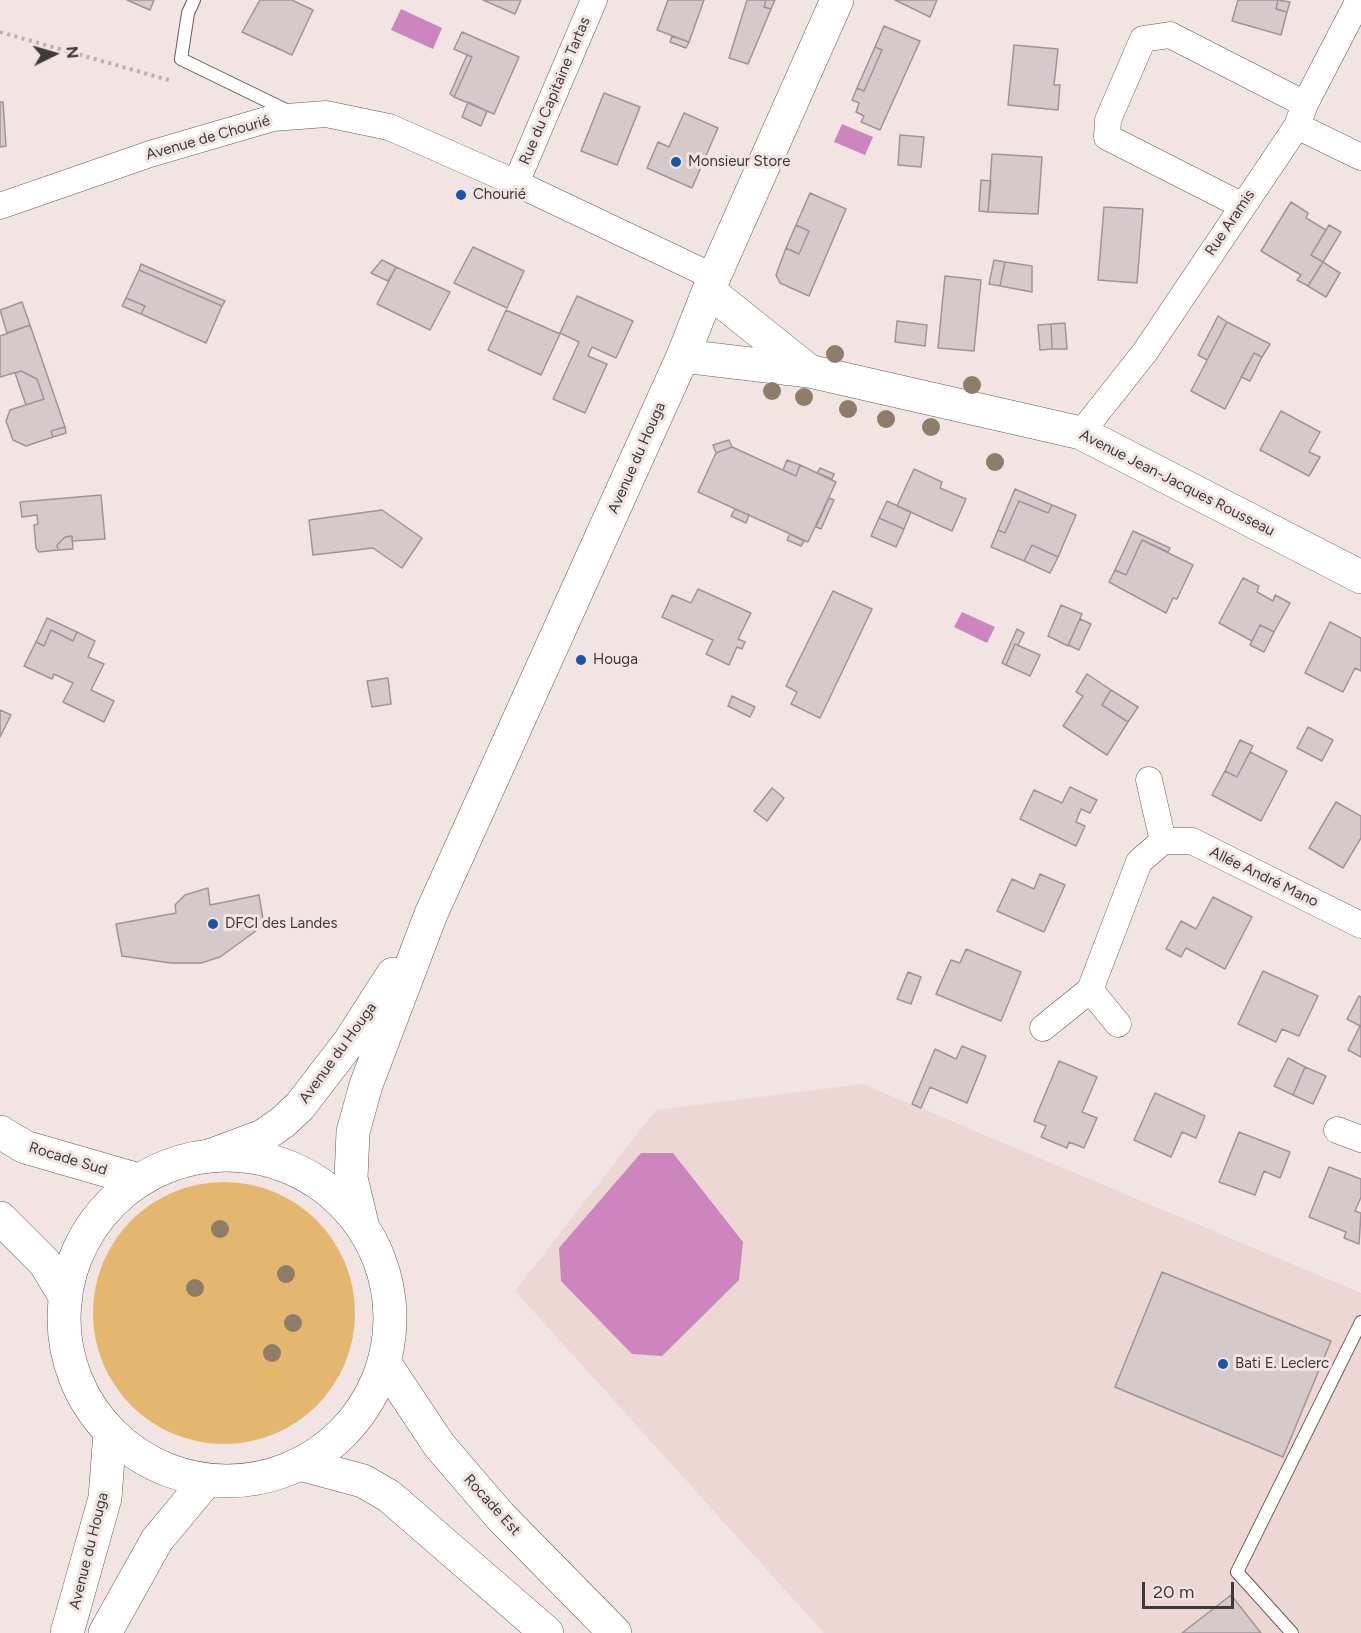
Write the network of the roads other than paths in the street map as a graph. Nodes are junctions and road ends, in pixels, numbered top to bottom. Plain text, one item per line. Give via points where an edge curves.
1 (194, 0) edge
2 (594, 0) edge
3 (837, 0) edge
4 (1359, 0) edge
5 (1301, 115) junction
6 (300, 116) junction
7 (1361, 157) edge
8 (516, 183) junction
9 (1241, 205) junction
10 (0, 206) edge
11 (712, 284) junction
12 (683, 356) junction
13 (809, 371) junction
14 (1081, 433) junction
15 (1361, 578) edge
16 (1149, 780) dead end
17 (1163, 841) junction
18 (431, 914) junction
19 (1361, 925) edge
20 (1090, 990) junction
21 (1118, 1024) dead end
22 (1043, 1028) dead end
23 (0, 1132) edge
24 (212, 1155) junction
25 (139, 1180) junction
26 (0, 1218) edge
27 (363, 1228) junction
28 (66, 1298) junction
29 (1361, 1322) edge
30 (385, 1364) junction
31 (110, 1432) junction
32 (300, 1464) junction
33 (206, 1480) junction
34 (68, 1633) edge
35 (105, 1633) edge
36 (548, 1633) edge
37 (615, 1633) edge
38 (1292, 1633) edge

1 - 6 lane via 188,13 181,59
2 - 8 street, Rue du Capitaine Tartas
3 - 11 main road, Avenue du Houga
4 - 5 street, Rue Aramis
5 - 7 street
5 - 9 street, Rue Aramis
5 - 9 street via 1170,35 1143,39 1108,120 1107,137
6 - 8 street, Avenue de Chourié via 327,114 389,127
6 - 10 street, Avenue de Chourié via 273,118 150,154
8 - 11 street, Avenue de Chourié
9 - 14 street, Rue Aramis via 1145,352
11 - 12 main road, Avenue du Houga
11 - 13 main road, Avenue Jean-Jacques Rousseau
12 - 13 main road, Avenue Jean-Jacques Rousseau
12 - 18 main road, Avenue du Houga
13 - 14 main road, Avenue Jean-Jacques Rousseau
14 - 15 main road, Avenue Jean-Jacques Rousseau
16 - 17 street
17 - 19 street, Allée André Mano via 1192,841
17 - 20 street via 1139,862
18 - 24 main road, Avenue du Houga via 350,1041 300,1106 263,1136
18 - 27 main road, Avenue du Houga via 366,1086 353,1132 351,1178
20 - 21 street
20 - 22 street
23 - 25 main road, Rocade Sud via 25,1147
24 - 25 main road via 174,1163
24 - 27 main road via 247,1156 281,1164 313,1179 340,1201
25 - 28 main road via 108,1205 85,1237 70,1274
26 - 28 main road via 45,1263
27 - 30 main road via 379,1261 388,1297
28 - 31 main road via 66,1346 75,1378 90,1407
29 - 38 lane via 1237,1572
30 - 32 main road via 363,1408 335,1440
30 - 37 main road, Rocade Est via 439,1445 500,1516
31 - 33 main road via 138,1455 171,1472
31 - 34 main road, Avenue du Houga via 105,1498
32 - 33 main road via 254,1479
32 - 36 main road via 363,1481 389,1496
33 - 35 main road via 157,1540

